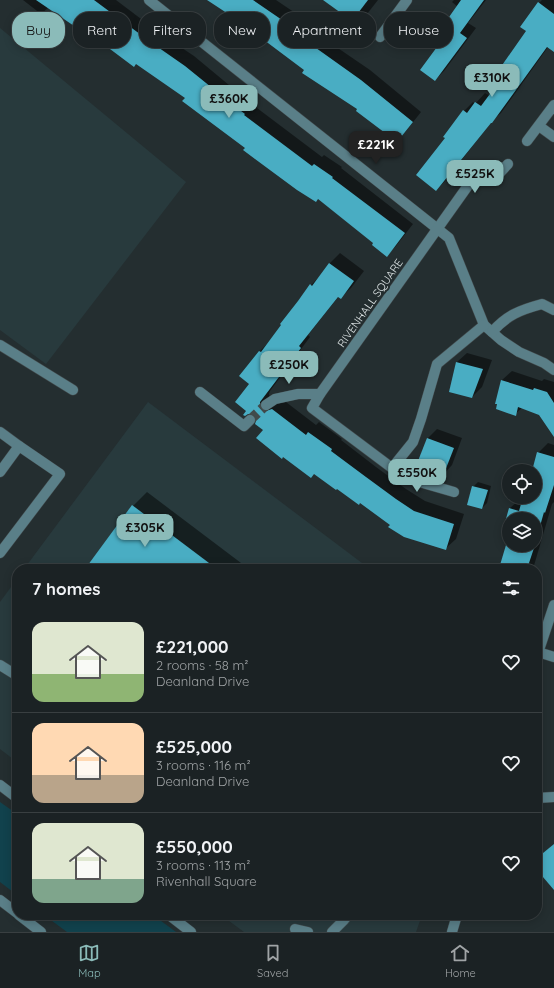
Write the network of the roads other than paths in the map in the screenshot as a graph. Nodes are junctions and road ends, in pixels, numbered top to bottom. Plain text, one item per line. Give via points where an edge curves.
1 (149, 0) edge
2 (406, 0) edge
3 (398, 12) edge
4 (384, 31) edge
5 (380, 37) dead end
6 (554, 105) edge
7 (538, 126) junction
8 (554, 137) edge
9 (527, 141) dead end
10 (508, 164) dead end
11 (437, 228) junction
12 (554, 310) edge
13 (484, 325) junction
14 (492, 332) junction
15 (0, 345) edge
16 (554, 370) edge
17 (73, 390) dead end
18 (200, 392) dead end
19 (320, 394) junction
20 (266, 405) tunnel mouth
21 (250, 420) dead end
22 (0, 432) edge
23 (19, 446) junction
24 (392, 468) junction
25 (0, 472) edge
26 (454, 492) dead end
27 (0, 553) edge
28 (554, 605) edge
29 (542, 642) edge
30 (542, 655) edge
31 (554, 657) edge
32 (0, 665) edge
33 (12, 672) edge
34 (0, 785) edge
35 (12, 794) edge
36 (554, 797) edge
37 (542, 798) edge
38 (0, 900) edge
39 (12, 909) edge
40 (26, 920) edge
41 (175, 920) edge
42 (344, 920) edge
43 (456, 920) edge
44 (295, 929) dead end
45 (453, 931) edge
46 (41, 932) edge
47 (191, 932) edge
48 (308, 932) edge
49 (332, 932) edge

1 - 11 street
2 - 3 street
4 - 5 street
6 - 7 street
7 - 8 street
7 - 9 street
10 - 11 street, RIVENHALL SQUARE via 496,177 472,180
11 - 13 street via 449,238
11 - 19 street, RIVENHALL SQUARE
12 - 14 street via 542,304 522,310 500,323
13 - 14 street
13 - 24 street via 437,364 413,442
14 - 16 street via 520,352
15 - 17 street
18 - 21 street via 244,426
19 - 20 street via 283,397
19 - 24 street, RIVENHALL SQUARE via 312,408
22 - 23 street
23 - 25 street
23 - 27 street via 60,474
24 - 26 street, RIVENHALL SQUARE via 409,479
28 - 29 street
30 - 31 street
32 - 33 street
34 - 35 street
36 - 37 street
38 - 39 street
40 - 46 street
41 - 47 street
42 - 49 street
43 - 45 street
44 - 48 street

